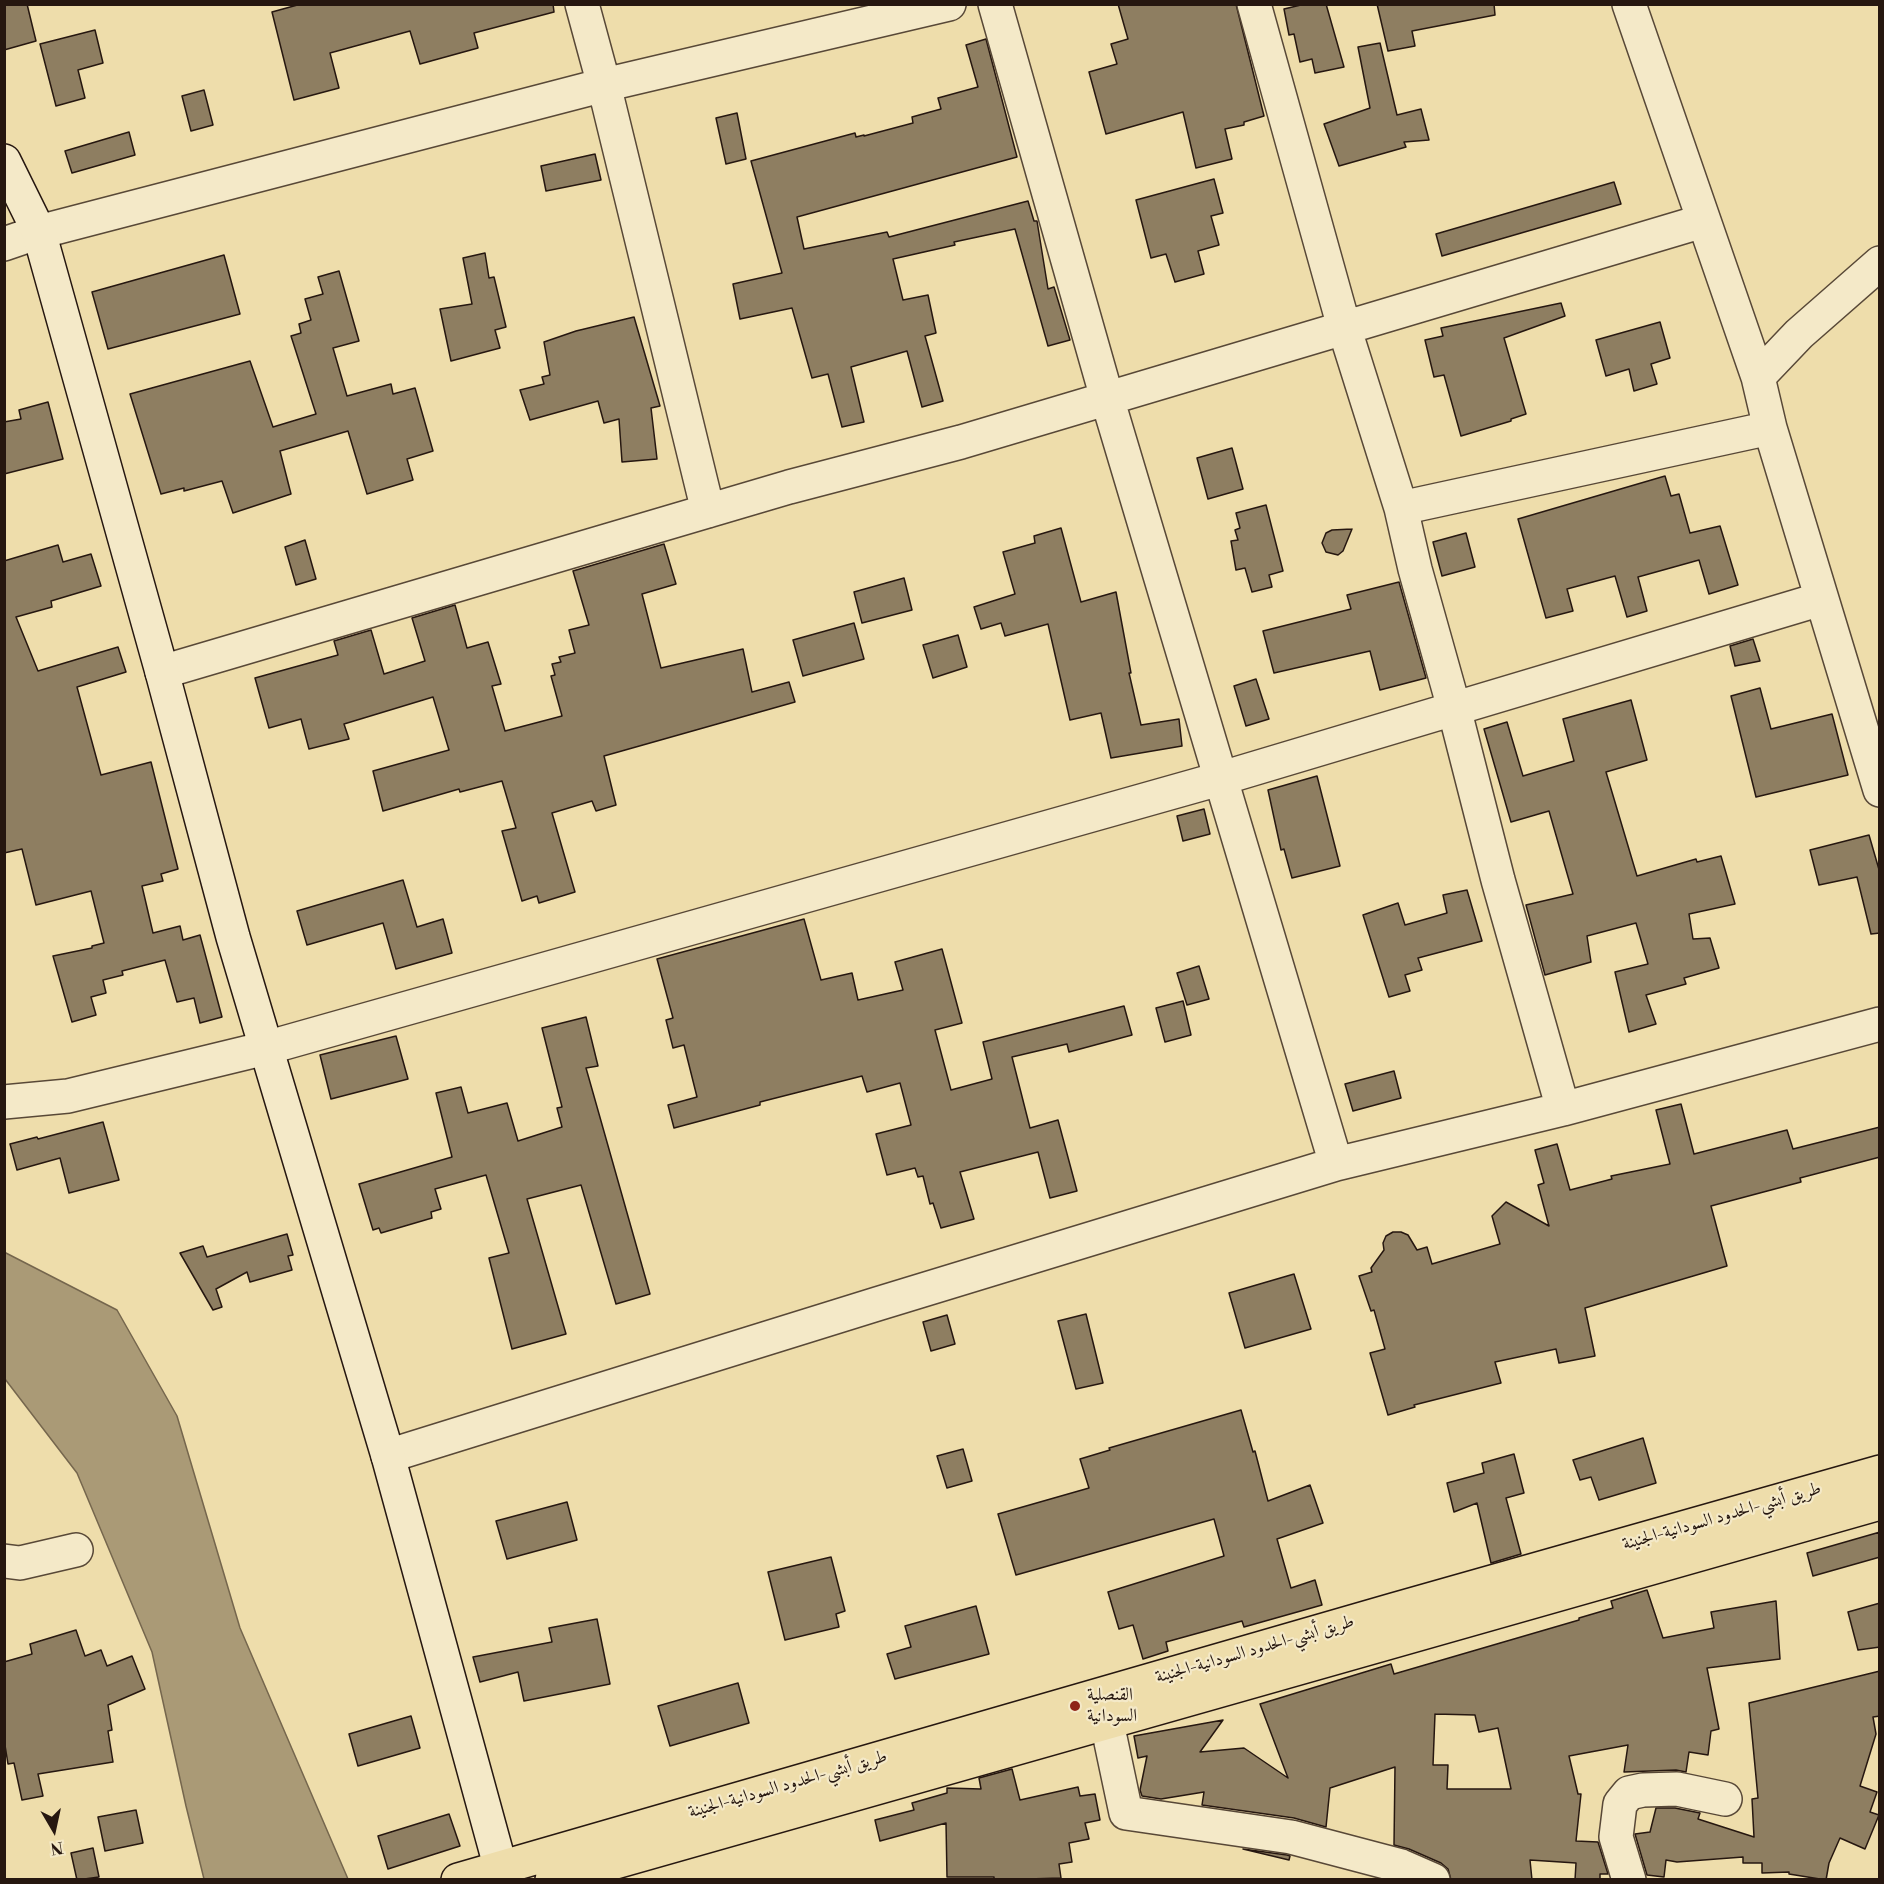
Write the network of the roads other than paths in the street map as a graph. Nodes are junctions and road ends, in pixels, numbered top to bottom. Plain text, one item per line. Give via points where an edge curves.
1 (582, 4) edge
2 (949, 4) edge
3 (995, 4) edge
4 (1254, 4) edge
5 (1629, 4) edge
6 (604, 85) junction
7 (4, 161) edge
8 (1703, 221) junction
9 (39, 232) junction
10 (4, 244) edge
11 (1880, 262) edge
12 (1344, 327) junction
13 (1758, 377) junction
14 (1107, 398) junction
15 (1770, 428) junction
16 (1401, 508) junction
17 (708, 511) junction
18 (1821, 599) junction
19 (162, 672) junction
20 (1454, 708) junction
21 (1219, 779) junction
22 (1880, 790) edge
23 (1880, 1024) edge
24 (266, 1048) junction
25 (4, 1102) edge
26 (1563, 1109) junction
27 (1336, 1164) junction
28 (388, 1456) junction
29 (1880, 1472) edge
30 (1880, 1503) edge
31 (76, 1550) dead end
32 (4, 1561) edge
33 (1398, 1624) junction
34 (1107, 1724) junction
35 (1725, 1799) dead end
36 (502, 1873) edge
37 (458, 1880) edge
38 (552, 1880) edge
39 (1433, 1880) edge
40 (1629, 1880) edge

1 - 6 street
2 - 6 street
3 - 14 street
4 - 12 street
5 - 8 street
6 - 9 street
6 - 17 street
7 - 9 street
8 - 12 street
8 - 13 street
9 - 10 street
9 - 19 street
11 - 13 street via 1799,334
12 - 14 street
12 - 16 street
13 - 15 street
14 - 17 street
14 - 21 street
15 - 16 street
15 - 18 street
16 - 20 street
17 - 19 street
18 - 20 street
18 - 22 street
19 - 24 street
20 - 21 street
20 - 26 street
21 - 24 street
21 - 27 street
23 - 26 street
24 - 25 street via 68,1096
24 - 28 street
26 - 27 street
27 - 28 street
28 - 36 street
29 - 33 highway, طريق أبشي-الحدود السودانية-الجنينة
30 - 33 highway
31 - 32 street via 20,1563
33 - 34 highway
33 - 36 highway, طريق أبشي-الحدود السودانية-الجنينة
34 - 38 highway
34 - 39 street via 1126,1813 1291,1837 1401,1866
35 - 40 street via 1677,1789 1629,1793 1620,1804 1616,1837
36 - 37 highway, طريق أبشي-الحدود السودانية-الجنينة

